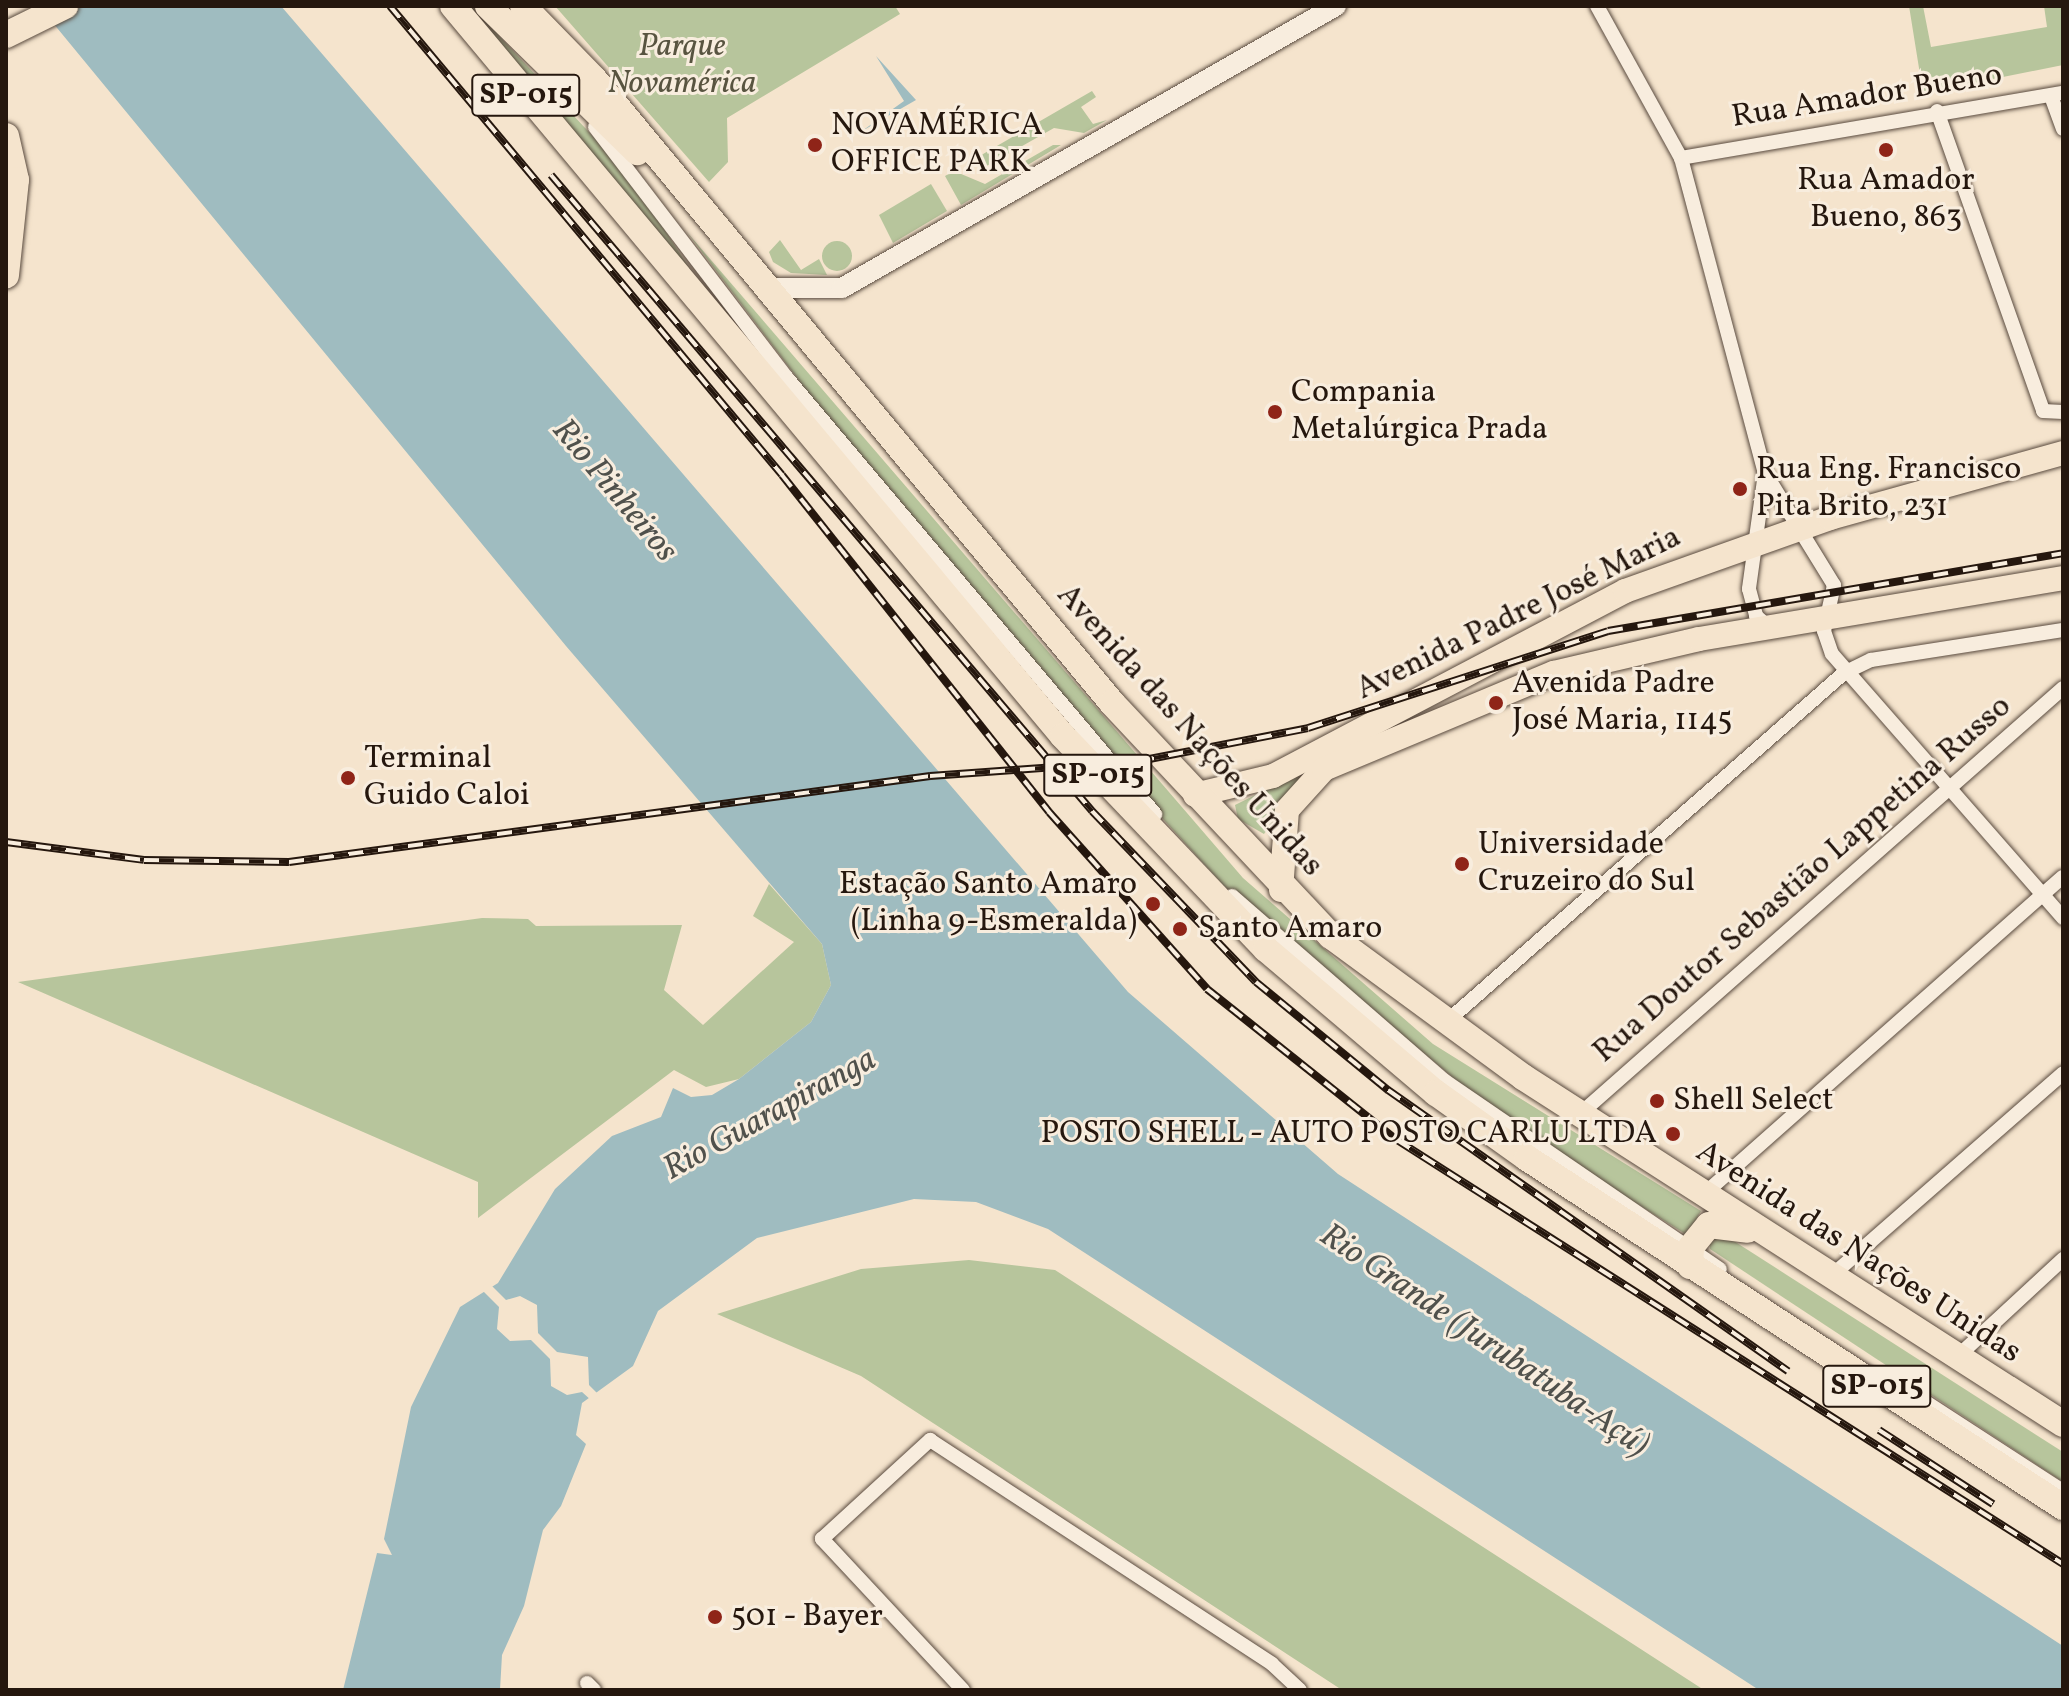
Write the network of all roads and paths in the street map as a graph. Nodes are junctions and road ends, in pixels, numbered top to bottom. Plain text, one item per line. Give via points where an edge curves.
1 (65, 6) edge
2 (453, 6) edge
3 (488, 6) edge
4 (1336, 6) edge
5 (1597, 6) edge
6 (525, 7) edge
7 (6, 35) edge
8 (543, 64) junction
9 (2057, 95) edge
10 (1937, 111) junction
11 (2063, 129) edge
12 (6, 136) edge
13 (1681, 158) junction
14 (675, 186) junction
15 (6, 275) edge
16 (764, 288) junction
17 (2063, 412) edge
18 (2063, 453) edge
19 (1765, 473) junction
20 (1800, 528) junction
21 (1759, 543) junction
22 (2063, 578) edge
23 (1825, 619) junction
24 (1770, 628) junction
25 (2063, 630) edge
26 (1537, 634) junction
27 (1554, 673) junction
28 (1844, 673) junction
29 (2063, 688) edge
30 (1946, 785) junction
31 (1195, 795) junction
32 (2063, 877) edge
33 (1281, 890) junction
34 (2043, 895) junction
35 (2063, 918) edge
36 (1444, 1024) junction
37 (2063, 1073) edge
38 (1580, 1114) junction
39 (1703, 1195) junction
40 (1759, 1233) junction
41 (1690, 1257) junction
42 (2063, 1259) edge
43 (1828, 1279) junction
44 (1956, 1358) junction
45 (2063, 1424) edge
46 (2063, 1491) edge
47 (2063, 1507) edge
48 (963, 1690) edge
49 (1300, 1690) edge

1 - 7 highway
2 - 41 highway, SP-015 via 1063,736 1195,881 1436,1093
3 - 8 highway, SP-015
4 - 16 street via 842,288
5 - 13 street
6 - 14 highway, Avenida das Nações Unidas via 594,79
8 - 14 highway, SP-015
8 - 41 street via 787,378 1074,726 1206,871 1445,1081
9 - 10 street, Rua Amador Bueno
9 - 11 street
10 - 13 street, Rua Amador Bueno
10 - 17 street via 2043,411
12 - 15 highway via 16,222
13 - 19 street
14 - 16 highway, Avenida das Nações Unidas / SP-015
16 - 31 highway, Avenida das Nações Unidas / SP-015
18 - 20 main road, Avenida Padre José Maria
19 - 20 street
19 - 21 street
20 - 21 main road, Avenida Padre José Maria
20 - 23 street via 1834,585
21 - 24 street via 1751,604
21 - 26 main road, Avenida Padre José Maria via 1625,591
22 - 23 main road, Avenida Padre José Maria
23 - 24 main road, Avenida Padre José Maria
23 - 28 street via 1825,640
24 - 27 main road, Avenida Padre José Maria
25 - 28 street via 1871,660
26 - 27 main road via 1534,658
26 - 31 main road, Avenida Padre José Maria via 1273,776
27 - 33 main road, Avenida Padre José Maria via 1324,769 1287,810
28 - 30 street
28 - 36 street
29 - 30 street, Rua Doutor Sebastião Lappetina Russo
30 - 34 street
30 - 38 street, Rua Doutor Sebastião Lappetina Russo
31 - 33 highway, Avenida das Nações Unidas / SP-015
32 - 34 street
33 - 36 highway, Avenida das Nações Unidas / SP-015
34 - 35 street
34 - 39 street
36 - 38 highway, Avenida das Nações Unidas / SP-015
37 - 43 street
38 - 39 highway, Avenida das Nações Unidas / SP-015
39 - 40 highway, Avenida das Nações Unidas / SP-015
40 - 41 highway via 1709,1225
40 - 43 highway, Avenida das Nações Unidas / SP-015
41 - 46 street
41 - 47 highway, SP-015
42 - 44 street
43 - 44 highway, Avenida das Nações Unidas / SP-015
44 - 45 highway, Avenida das Nações Unidas / SP-015
48 - 49 street via 822,1539 930,1440 1272,1664

